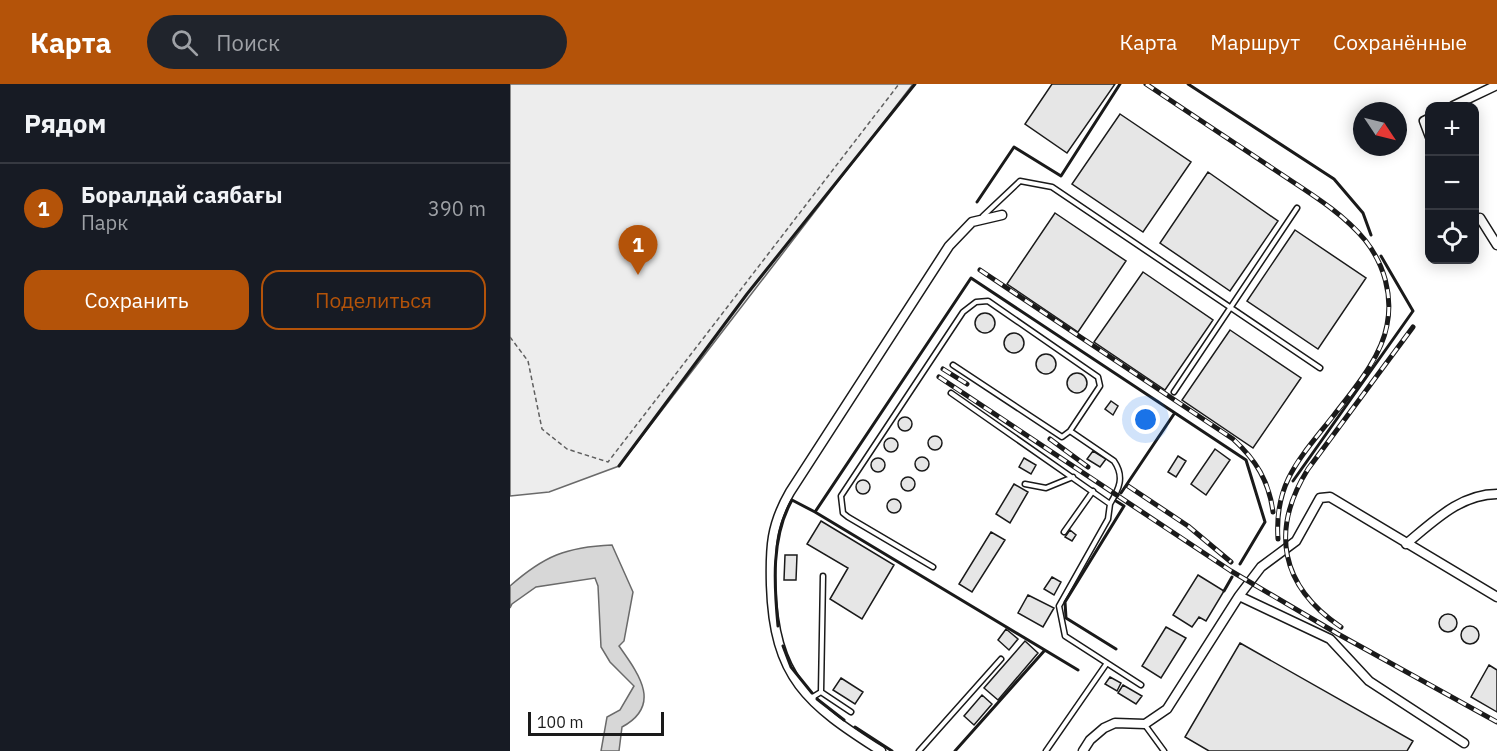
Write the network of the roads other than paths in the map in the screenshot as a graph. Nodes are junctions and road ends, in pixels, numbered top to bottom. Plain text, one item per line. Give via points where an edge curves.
1 (1497, 85) edge
2 (1461, 102) edge
3 (1297, 208) dead end
4 (1002, 215) dead end
5 (1480, 218) dead end
6 (979, 220) junction
7 (1497, 245) edge
8 (1230, 308) junction
9 (953, 364) dead end
10 (1320, 368) dead end
11 (1174, 392) dead end
12 (951, 393) dead end
13 (1070, 431) junction
14 (1073, 477) junction
15 (1025, 484) dead end
16 (1093, 491) junction
17 (1497, 495) edge
18 (1110, 504) junction
19 (1064, 532) dead end
20 (1406, 544) junction
21 (933, 567) dead end
22 (823, 576) dead end
23 (1239, 596) junction
24 (1497, 597) edge
25 (1001, 658) dead end
26 (1107, 663) junction
27 (1141, 685) dead end
28 (821, 692) junction
29 (810, 699) junction
30 (851, 712) dead end
31 (1145, 724) junction
32 (1464, 743) dead end
33 (881, 751) edge
34 (919, 751) edge
35 (1046, 751) edge
36 (1083, 751) edge
37 (1164, 751) edge

1 - 2 street
3 - 8 lane
4 - 6 street
5 - 7 street
6 - 8 lane via 1020,181 1052,187
6 - 29 street via 972,222 949,246 790,492 774,525 770,547 776,638 791,672
8 - 10 lane
8 - 11 lane
9 - 13 lane via 1062,437
12 - 14 lane
13 - 18 lane via 1118,467 1120,484
13 - 21 lane via 1100,386 1098,377 988,301 969,305 841,496 843,513 848,517
14 - 15 lane via 1046,488
14 - 16 lane
16 - 18 lane
16 - 19 lane
17 - 20 street via 1452,507
18 - 26 lane via 1108,519 1059,606 1065,636
20 - 23 street via 1330,497 1320,498 1296,541 1261,567
20 - 24 street
22 - 28 lane
23 - 31 street via 1167,710
23 - 32 street via 1330,639 1369,681
25 - 34 lane
26 - 27 lane
26 - 35 lane
28 - 29 lane
28 - 30 lane
29 - 33 street via 825,714
31 - 36 street via 1115,723 1090,740
31 - 37 lane

